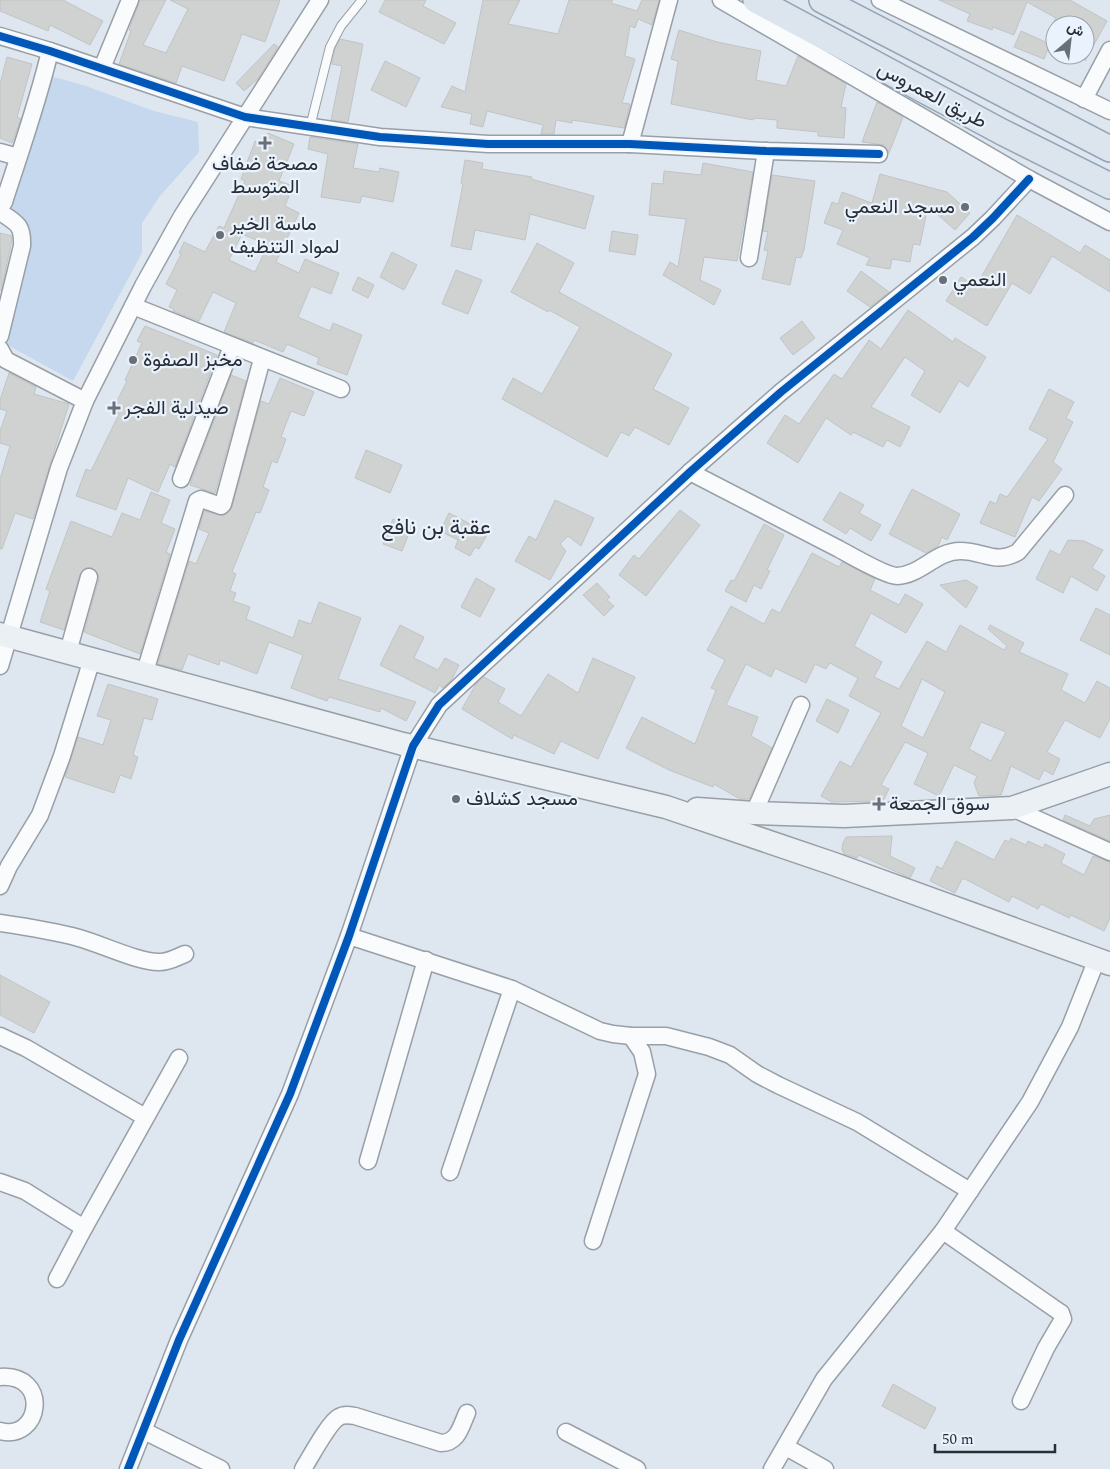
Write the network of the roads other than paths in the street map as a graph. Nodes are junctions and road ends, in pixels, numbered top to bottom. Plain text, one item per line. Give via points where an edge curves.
1 (130, 0) edge
2 (320, 0) edge
3 (362, 0) edge
4 (669, 0) edge
5 (722, 0) edge
6 (756, 0) edge
7 (822, 0) edge
8 (880, 0) edge
9 (0, 36) edge
10 (50, 50) junction
11 (1110, 50) edge
12 (102, 68) junction
13 (1084, 99) junction
14 (1110, 111) edge
15 (245, 117) junction
16 (310, 127) junction
17 (630, 144) junction
18 (1110, 149) edge
19 (766, 151) junction
20 (0, 152) edge
21 (878, 154) dead end
22 (18, 157) junction
23 (1029, 179) junction
24 (1110, 186) edge
25 (0, 208) edge
26 (0, 212) edge
27 (1110, 222) edge
28 (749, 258) dead end
29 (133, 306) junction
30 (0, 336) edge
31 (232, 346) junction
32 (0, 349) edge
33 (262, 359) junction
34 (340, 389) dead end
35 (85, 401) junction
36 (690, 472) junction
37 (181, 479) dead end
38 (1065, 495) dead end
39 (89, 577) dead end
40 (4, 635) edge
41 (68, 652) junction
42 (92, 659) junction
43 (0, 666) edge
44 (144, 674) junction
45 (800, 705) dead end
46 (413, 746) junction
47 (1110, 774) edge
48 (666, 807) junction
49 (1012, 808) junction
50 (754, 813) junction
51 (820, 815) junction
52 (796, 852) junction
53 (1110, 852) edge
54 (0, 886) edge
55 (0, 923) edge
56 (349, 936) junction
57 (186, 954) dead end
58 (426, 960) junction
59 (1104, 962) edge
60 (512, 989) junction
61 (0, 1036) edge
62 (631, 1036) junction
63 (179, 1058) dead end
64 (145, 1118) junction
65 (368, 1161) dead end
66 (450, 1172) dead end
67 (0, 1182) edge
68 (970, 1191) junction
69 (84, 1228) junction
70 (943, 1232) junction
71 (593, 1241) dead end
72 (56, 1279) dead end
73 (0, 1377) edge
74 (1021, 1401) dead end
75 (467, 1413) dead end
76 (0, 1431) edge
77 (144, 1431) junction
78 (566, 1432) dead end
79 (786, 1447) junction
80 (128, 1469) edge
81 (221, 1469) edge
82 (303, 1469) edge
83 (638, 1469) edge
84 (772, 1469) edge
85 (826, 1469) edge

1 - 12 street
2 - 15 street
3 - 16 lane via 341,26 330,47
4 - 17 street
5 - 23 street
6 - 24 main road, طريق العمروس
7 - 18 main road, طريق العمروس
8 - 13 street
9 - 10 street
10 - 12 street
10 - 22 street
11 - 13 street
12 - 15 street
13 - 14 street
15 - 16 street
15 - 29 street via 182,216
16 - 17 street via 380,138 488,144
17 - 19 street
19 - 21 street
19 - 28 street
20 - 22 street
22 - 25 street
23 - 27 street
23 - 36 street via 973,237 781,392
26 - 30 street via 18,224 22,246
29 - 31 street
29 - 35 street
31 - 33 street
31 - 37 street
32 - 35 street via 6,360
33 - 34 street
33 - 44 street via 223,504 198,501
35 - 40 street via 59,468
36 - 38 street via 895,576 908,575 947,553 960,551 998,559 1009,557 1018,552
36 - 46 street via 439,705
39 - 41 street
40 - 41 main road
40 - 43 street
41 - 42 main road
42 - 44 main road
42 - 54 street via 40,815
44 - 46 main road
45 - 50 street
46 - 48 main road
46 - 56 street
47 - 49 main road
48 - 50 main road
48 - 52 main road
49 - 51 main road
49 - 53 street
50 - 51 main road
51 - 52 main road via 799,824 795,830 792,838
52 - 59 main road
55 - 57 street via 79,938 159,962
56 - 58 street
56 - 77 street via 290,1094 179,1340
58 - 60 street
58 - 65 street
59 - 68 street via 1030,1102
60 - 62 street via 600,1031
60 - 66 street
61 - 64 street
62 - 68 street via 666,1036 730,1055 778,1086 857,1122
62 - 71 street via 642,1052 647,1074
63 - 64 street
64 - 69 street
67 - 69 street via 25,1191
68 - 70 street
69 - 72 street
70 - 74 street via 1062,1316
70 - 79 street via 824,1379
73 - 76 street via 10,1376 30,1387 35,1408 25,1426 16,1431
75 - 82 street via 448,1443 354,1416 341,1416 327,1430
77 - 80 street
77 - 81 street
78 - 83 street
79 - 84 street
79 - 85 street

